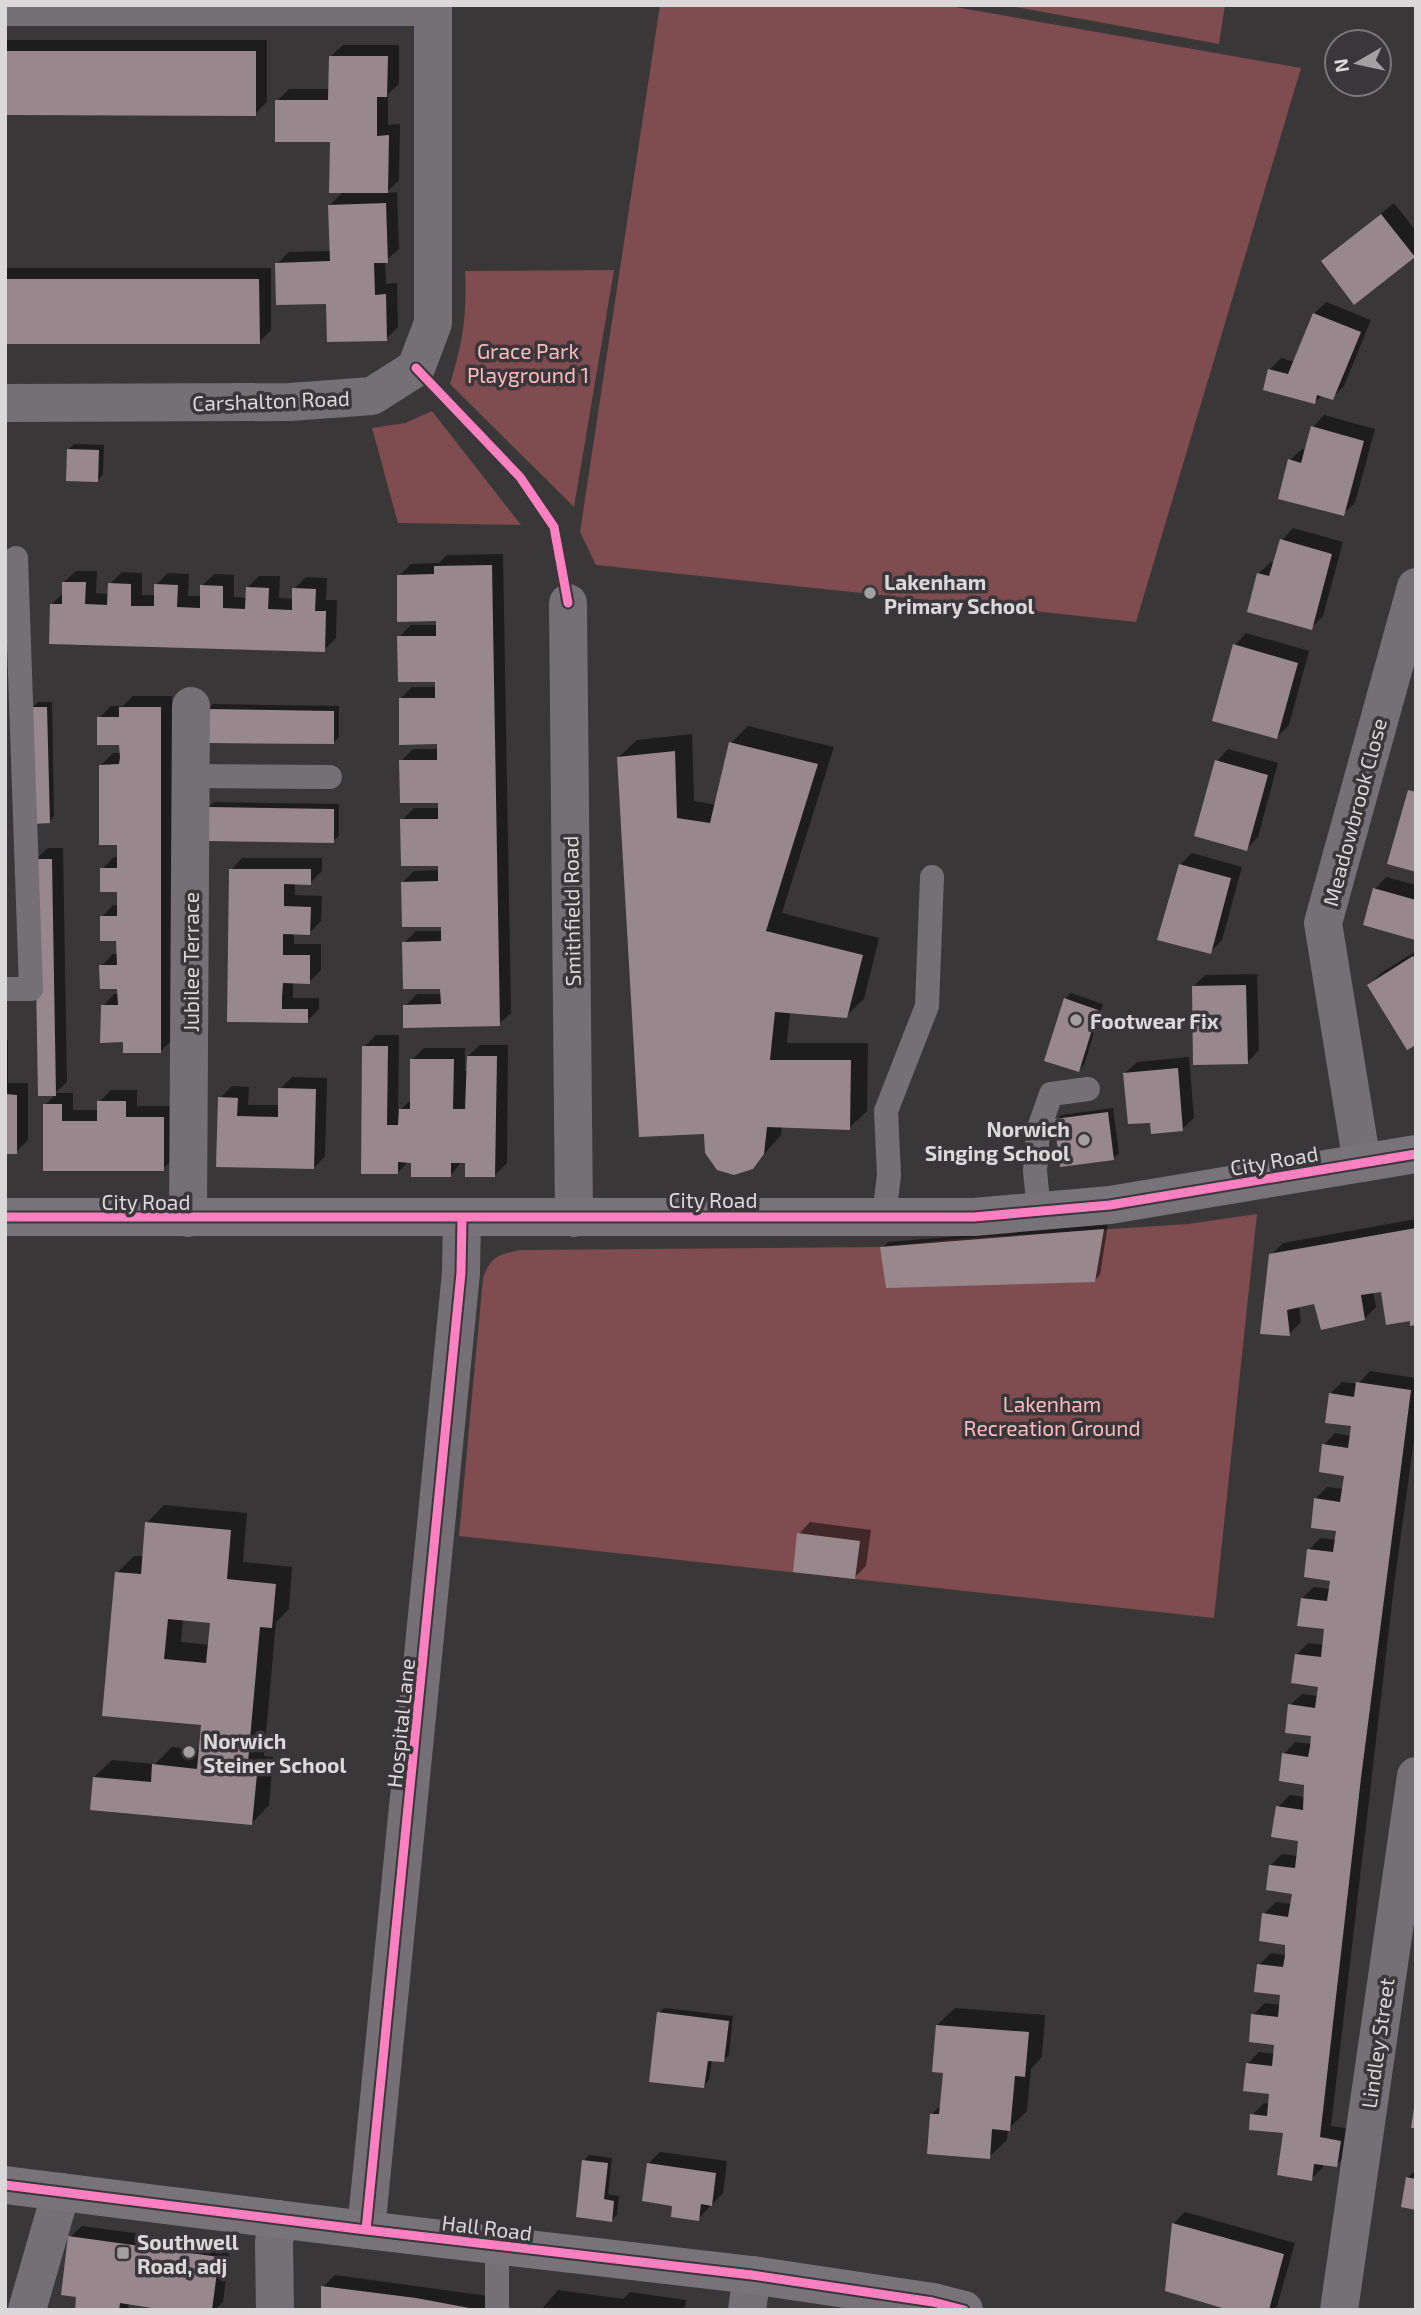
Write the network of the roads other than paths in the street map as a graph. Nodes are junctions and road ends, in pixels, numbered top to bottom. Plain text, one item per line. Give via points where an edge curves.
1 (433, 6) edge
2 (5, 7) edge
3 (5, 403) edge
4 (16, 558) dead end
5 (1416, 587) edge
6 (568, 603) dead end
7 (191, 706) dead end
8 (191, 775) junction
9 (330, 777) dead end
10 (932, 877) dead end
11 (5, 989) edge
12 (1088, 1089) dead end
13 (1416, 1154) edge
14 (1362, 1163) junction
15 (1039, 1211) junction
16 (884, 1216) junction
17 (5, 1217) edge
18 (188, 1218) junction
19 (462, 1218) junction
20 (574, 1218) junction
21 (1416, 1776) edge
22 (5, 2185) edge
23 (61, 2192) junction
24 (278, 2219) junction
25 (366, 2230) junction
26 (497, 2246) junction
27 (749, 2292) edge
28 (27, 2310) edge
29 (275, 2310) edge
30 (498, 2310) edge
31 (964, 2310) edge
32 (1339, 2310) edge

1 - 2 street
1 - 3 street, Carshalton Road via 433,323 416,368 372,396 290,402
4 - 11 lane via 31,989
5 - 14 street, Meadowbrook Close via 1323,923
6 - 20 street, Smithfield Road
7 - 8 street, Jubilee Terrace
8 - 9 lane
8 - 18 street, Jubilee Terrace
10 - 16 lane via 927,1006 886,1111 889,1175
12 - 15 lane via 1051,1094 1038,1131
13 - 14 street, City Road
14 - 15 street, City Road via 1110,1205
15 - 16 street, City Road via 974,1217
16 - 20 street, City Road
17 - 18 street, City Road
18 - 19 street, City Road
19 - 20 street, City Road
19 - 25 street, Hospital Lane via 457,1315
21 - 32 street, Lindley Street
22 - 23 street, Hall Road
23 - 24 street, Hall Road
23 - 28 street
24 - 25 street, Hall Road
24 - 29 street
25 - 26 street, Hall Road
26 - 27 street, Hall Road
26 - 30 lane
27 - 31 street, Hall Road via 933,2302

